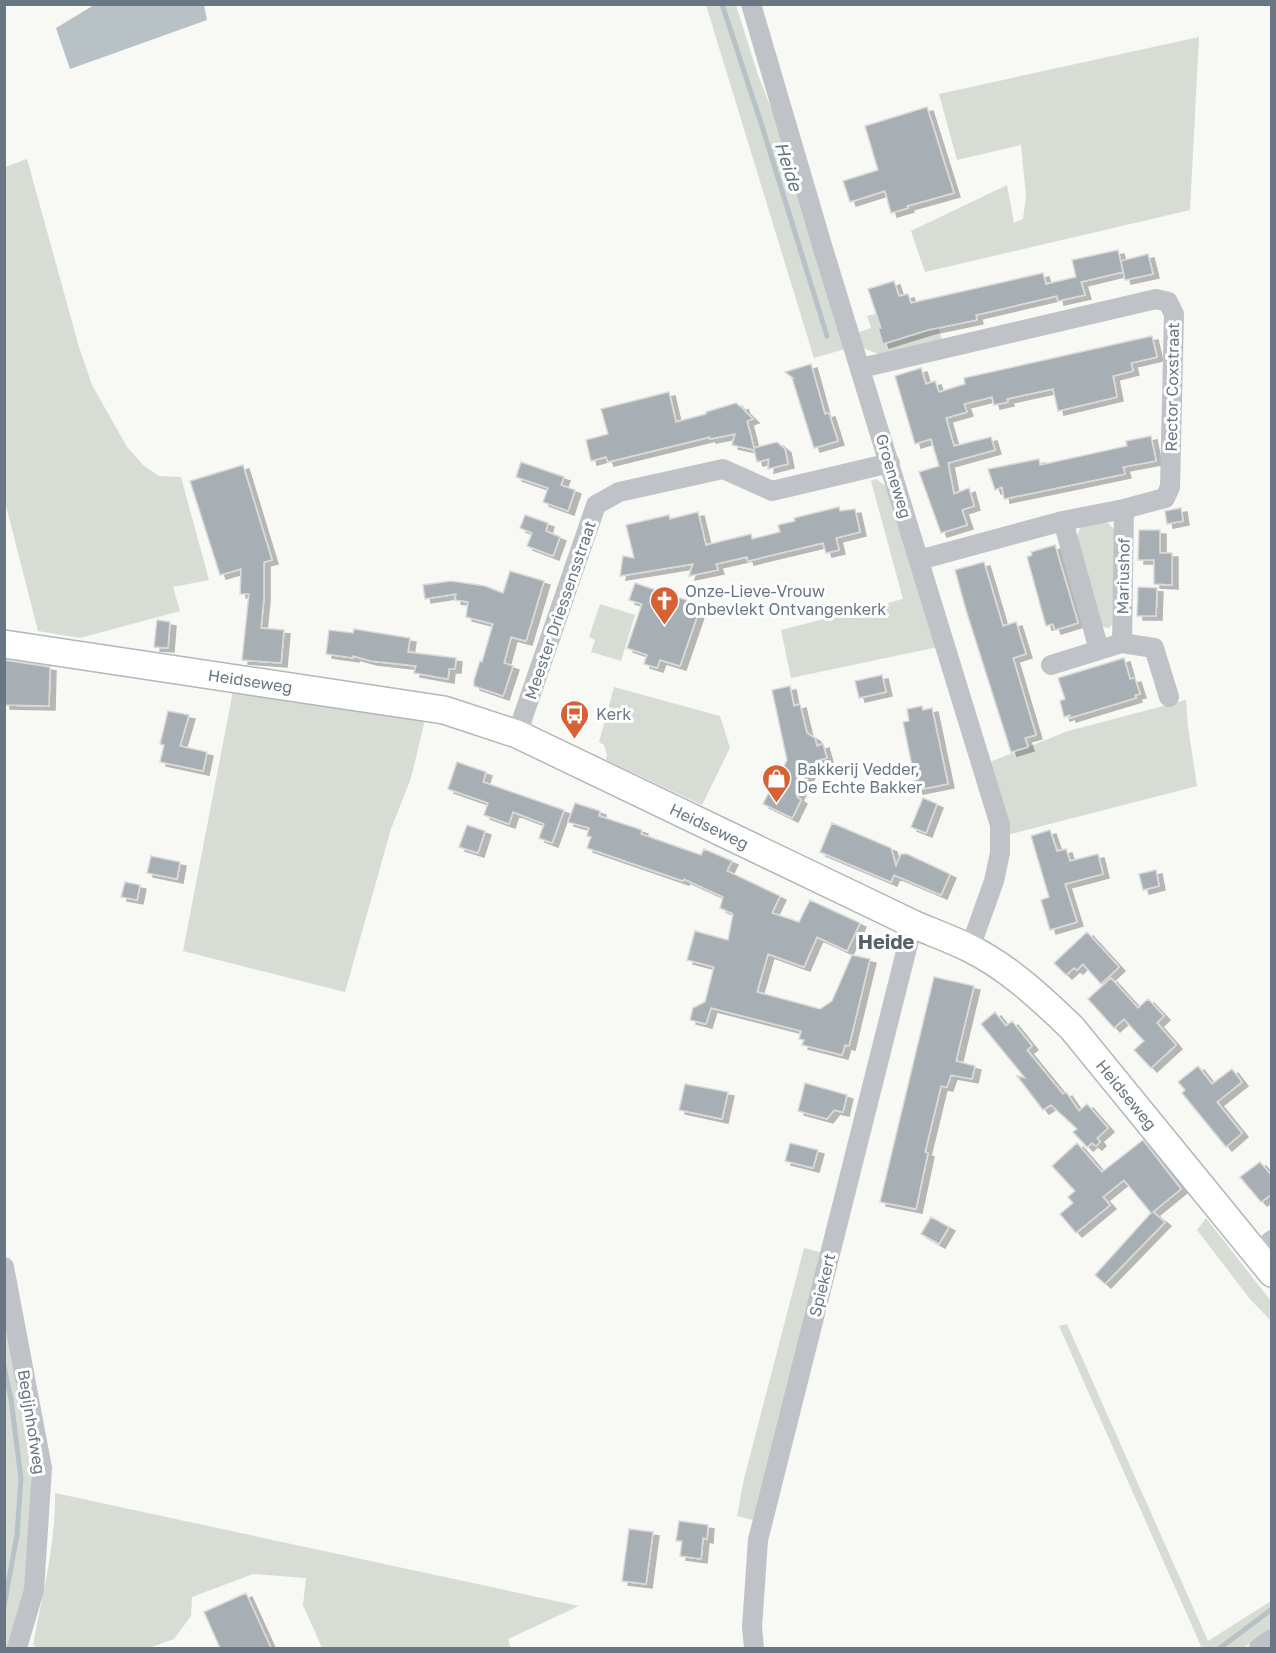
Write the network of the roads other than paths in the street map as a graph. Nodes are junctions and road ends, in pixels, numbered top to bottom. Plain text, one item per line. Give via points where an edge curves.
1 (751, 4) edge
2 (861, 368) junction
3 (890, 463) junction
4 (1124, 509) junction
5 (1063, 521) junction
6 (919, 560) junction
7 (1122, 643) junction
8 (4, 644) edge
9 (1099, 650) junction
10 (1051, 665) dead end
11 (1169, 697) dead end
12 (517, 734) junction
13 (913, 924) junction
14 (970, 948) junction
15 (1266, 1256) edge
16 (4, 1267) edge
17 (1272, 1639) edge
18 (17, 1648) edge
19 (754, 1648) edge
20 (1259, 1648) edge

1 - 2 street, Groeneweg
2 - 3 street, Groeneweg
2 - 4 street, Rector Coxstraat via 1156,299 1168,302 1174,314 1170,488 1165,498
3 - 6 street, Groeneweg
3 - 12 street, Meester Driessensstraat via 772,491 723,469 619,492 596,505
4 - 5 street, Rector Coxstraat
4 - 7 street, Mariushof
5 - 6 street, Rector Coxstraat
5 - 9 street, Mariushof
6 - 14 street, Groeneweg via 1000,825 994,882
7 - 9 street
7 - 11 street via 1154,648
8 - 12 street, Heidseweg via 444,710
9 - 10 street
12 - 13 street, Heidseweg
13 - 14 street, Heidseweg
13 - 19 street, Spiekert via 758,1540
14 - 15 street, Heidseweg via 1015,976 1072,1028
16 - 18 street, Begijnhofweg via 42,1468 34,1590
17 - 20 street

